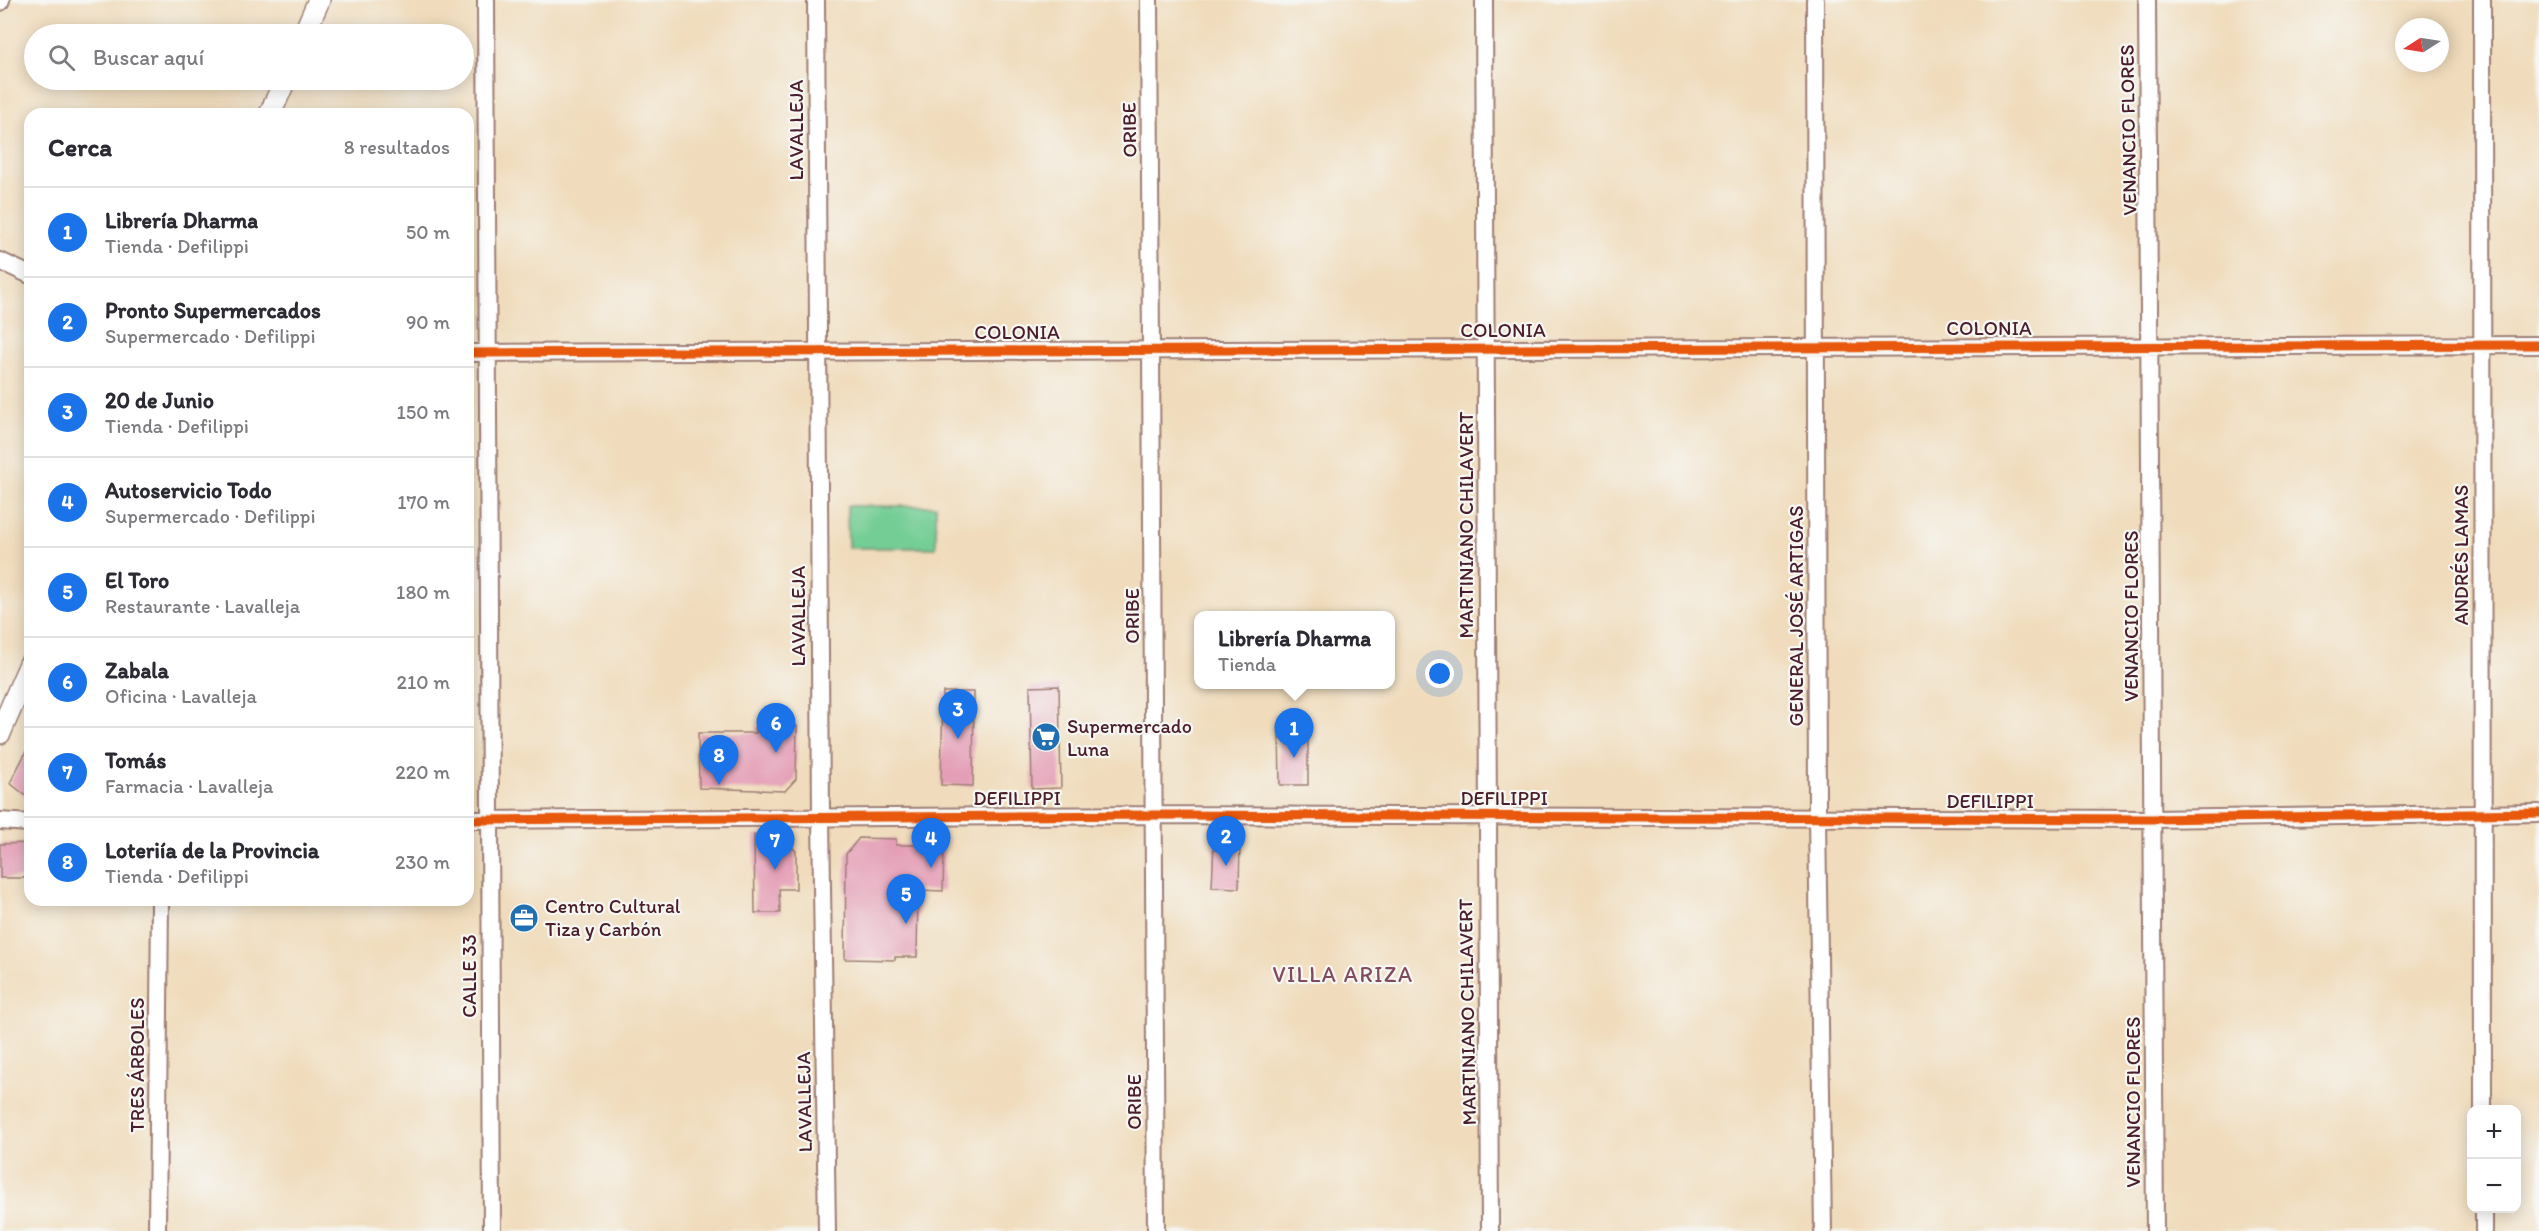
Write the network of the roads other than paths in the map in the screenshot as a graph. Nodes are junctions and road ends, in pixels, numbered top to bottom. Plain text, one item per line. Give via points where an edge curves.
1 (319, 0) edge
2 (486, 0) edge
3 (816, 0) edge
4 (1149, 0) edge
5 (1484, 0) edge
6 (1815, 0) edge
7 (2147, 0) edge
8 (2482, 0) edge
9 (308, 24) edge
10 (281, 90) edge
11 (273, 108) edge
12 (0, 261) edge
13 (24, 272) edge
14 (2482, 345) junction
15 (2539, 345) edge
16 (1817, 346) junction
17 (2151, 346) junction
18 (1487, 348) junction
19 (1152, 350) junction
20 (818, 351) junction
21 (474, 353) edge
22 (488, 354) junction
23 (24, 678) edge
24 (0, 733) edge
25 (2482, 813) junction
26 (2539, 813) edge
27 (1154, 815) junction
28 (1486, 816) junction
29 (821, 817) junction
30 (1817, 818) junction
31 (2152, 819) junction
32 (474, 820) edge
33 (488, 820) junction
34 (0, 821) edge
35 (24, 823) edge
36 (159, 906) edge
37 (2483, 1105) edge
38 (2484, 1213) edge
39 (157, 1231) edge
40 (492, 1231) edge
41 (827, 1231) edge
42 (1156, 1231) edge
43 (1491, 1231) edge
44 (1823, 1231) edge
45 (2155, 1231) edge
46 (2484, 1231) edge

1 - 9 street
2 - 22 street, CALLE 33
3 - 20 street, LAVALLEJA
4 - 19 street, ORIBE
5 - 18 street, MARTINIANO CHILAVERT
6 - 16 street, GENERAL JOSÉ ARTIGAS
7 - 17 street, VENANCIO FLORES
8 - 14 street, ANDRÉS LAMAS
10 - 11 street
12 - 13 street
14 - 15 street, COLONIA
14 - 17 street, COLONIA
14 - 25 street, ANDRÉS LAMAS
16 - 17 street, COLONIA
16 - 18 street, COLONIA
16 - 30 street, GENERAL JOSÉ ARTIGAS
17 - 31 street, VENANCIO FLORES
18 - 19 street, COLONIA
18 - 28 street, MARTINIANO CHILAVERT
19 - 20 street, COLONIA
19 - 27 street, ORIBE
20 - 22 street, COLONIA
20 - 29 street, LAVALLEJA
21 - 22 street, COLONIA
22 - 33 street, CALLE 33
23 - 24 street
25 - 26 street, DEFILIPPI
25 - 31 street, DEFILIPPI
25 - 37 street, ANDRÉS LAMAS
27 - 28 street, DEFILIPPI
27 - 29 street, DEFILIPPI
27 - 42 street, ORIBE
28 - 30 street, DEFILIPPI
28 - 43 street, MARTINIANO CHILAVERT
29 - 33 street, DEFILIPPI
29 - 41 street, LAVALLEJA
30 - 31 street, DEFILIPPI
30 - 44 street, GENERAL JOSÉ ARTIGAS
31 - 45 street, VENANCIO FLORES
32 - 33 street, DEFILIPPI
33 - 40 street, CALLE 33
34 - 35 street
36 - 39 street, TRES ÁRBOLES
38 - 46 street

